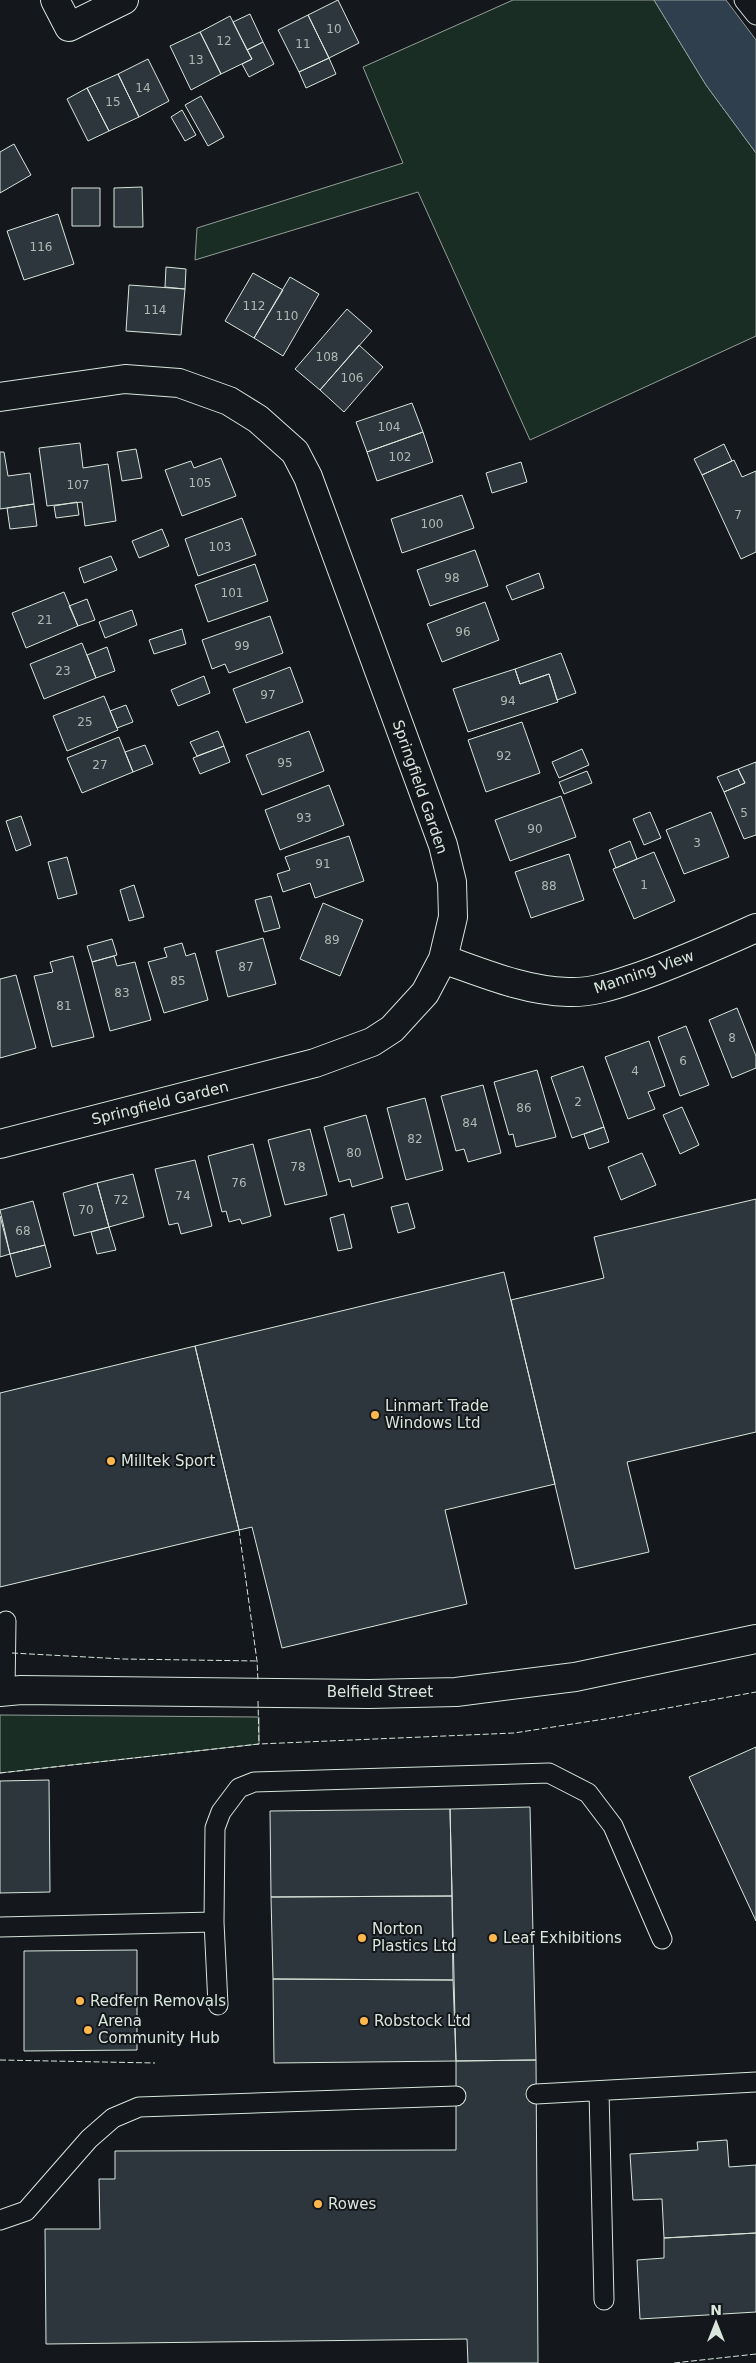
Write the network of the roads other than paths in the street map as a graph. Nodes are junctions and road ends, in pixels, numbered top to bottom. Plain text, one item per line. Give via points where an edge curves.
1 (55, 0) edge
2 (124, 0) edge
3 (744, 0) edge
4 (756, 15) edge
5 (0, 397) edge
6 (756, 928) edge
7 (443, 959) junction
8 (0, 1144) edge
9 (6, 1621) dead end
10 (756, 1639) edge
11 (3, 1692) edge
12 (214, 1922) junction
13 (0, 1927) edge
14 (662, 1939) dead end
15 (218, 2005) dead end
16 (756, 2082) edge
17 (599, 2091) junction
18 (536, 2094) dead end
19 (456, 2096) dead end
20 (0, 2220) edge
21 (604, 2300) dead end

1 - 2 street via 69,28
3 - 4 lane
5 - 7 street, Springfield Garden via 125,379 179,383 229,400 258,419 295,452 308,476 443,846 452,882 453,917
6 - 7 street, Manning View via 670,966 588,991 570,993 514,983
7 - 8 street, Springfield Garden via 425,993 392,1028 372,1042 315,1063
9 - 11 lane
10 - 11 street, Belfield Street via 575,1677 456,1692
12 - 13 lane
12 - 14 lane via 214,1828 221,1812 239,1788 254,1782 549,1773 588,1793 613,1826
12 - 15 lane
16 - 17 lane
17 - 18 lane
17 - 21 lane
19 - 20 lane via 139,2107 113,2118 89,2139 26,2211

